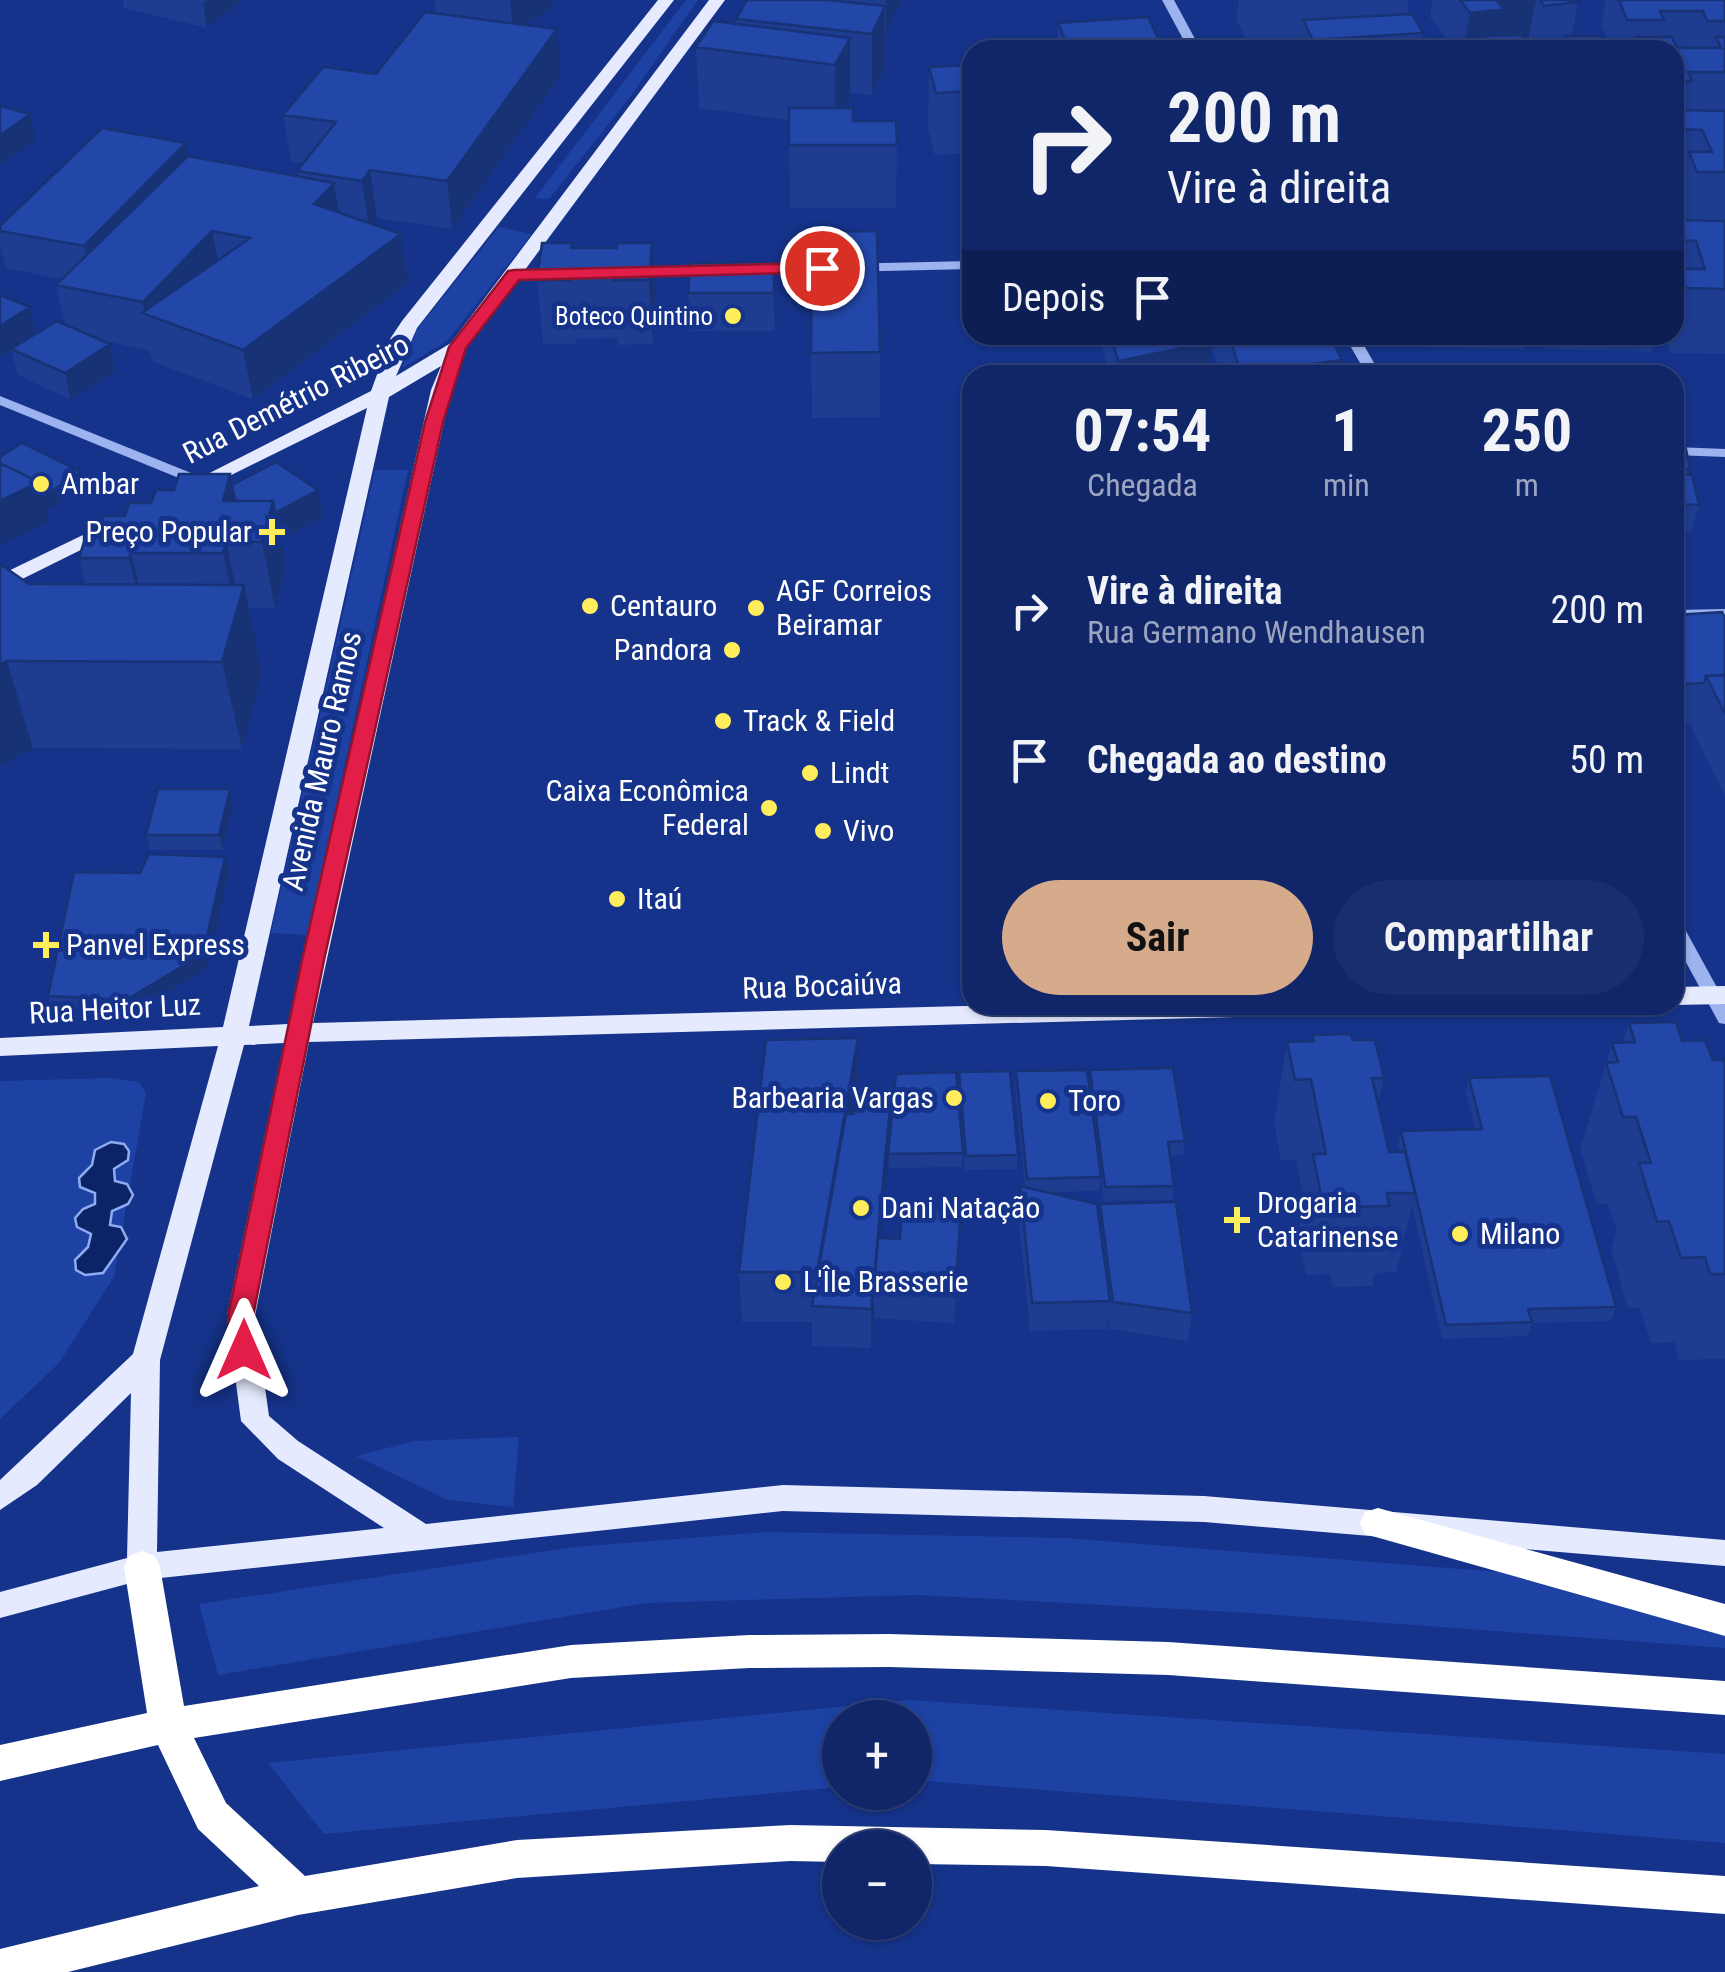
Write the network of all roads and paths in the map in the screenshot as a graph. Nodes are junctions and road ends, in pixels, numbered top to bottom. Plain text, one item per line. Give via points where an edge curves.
1 (666, 0) edge
2 (717, 0) edge
3 (1168, 0) edge
4 (1190, 40) edge
5 (962, 265) edge
6 (617, 273) edge
7 (581, 274) edge
8 (514, 275) junction
9 (458, 347) junction
10 (380, 394) junction
11 (0, 400) edge
12 (1684, 451) edge
13 (1725, 452) edge
14 (202, 482) junction
15 (168, 499) edge
16 (134, 516) edge
17 (0, 582) edge
18 (1725, 614) edge
19 (1684, 615) edge
20 (1684, 941) edge
21 (1684, 997) edge
22 (1721, 1003) edge
23 (973, 1015) edge
24 (299, 1033) junction
25 (234, 1036) junction
26 (0, 1047) edge
27 (146, 1360) junction
28 (0, 1497) edge
29 (1378, 1524) junction
30 (421, 1536) junction
31 (1725, 1553) edge
32 (142, 1567) junction
33 (0, 1604) edge
34 (1725, 1620) edge
35 (1725, 1698) edge
36 (168, 1726) junction
37 (0, 1763) edge
38 (1725, 1895) edge
39 (298, 1896) junction
40 (0, 1968) edge

1 - 10 main road, Avenida Mauro Ramos via 409,326
2 - 8 main road, Avenida Mauro Ramos
3 - 4 street
5 - 6 street
7 - 8 street
8 - 9 main road, Avenida Mauro Ramos
9 - 10 main road, Rua Demétrio Ribeiro
9 - 24 main road, Avenida Mauro Ramos via 426,454
10 - 14 main road, Rua Demétrio Ribeiro
10 - 25 main road, Avenida Mauro Ramos
11 - 14 street
12 - 13 street
14 - 15 main road, Rua Demétrio Ribeiro
16 - 17 main road
18 - 19 street
20 - 22 street
21 - 22 main road
23 - 24 main road, Rua Bocaiúva
24 - 25 main road, Rua Bocaiúva
24 - 30 main road, Avenida Mauro Ramos via 240,1316 255,1421 288,1450
25 - 26 main road, Rua Heitor Luz
25 - 27 main road, Avenida Mauro Ramos
27 - 28 main road
27 - 32 main road, Avenida Mauro Ramos
29 - 30 main road via 1204,1509 783,1498
29 - 31 main road
29 - 34 highway
30 - 32 main road
32 - 33 main road
32 - 36 highway
35 - 36 highway via 1317,1665 950,1649 607,1658 360,1691
36 - 37 highway
36 - 39 highway via 212,1816
38 - 39 highway via 1046,1848 790,1843 517,1859
39 - 40 highway

